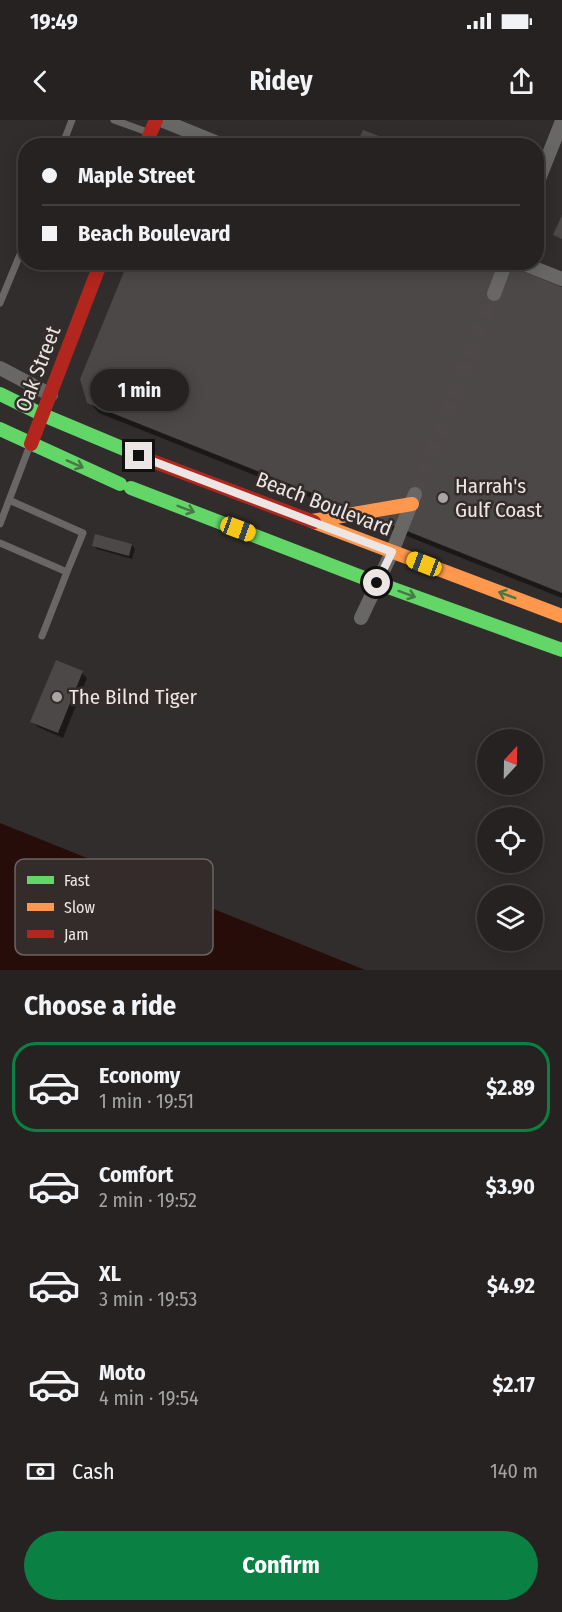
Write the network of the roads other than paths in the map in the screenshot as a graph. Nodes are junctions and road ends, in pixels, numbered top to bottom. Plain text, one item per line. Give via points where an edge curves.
1 (72, 120) edge
2 (114, 120) edge
3 (156, 120) edge
4 (161, 120) edge
5 (562, 121) edge
6 (65, 138) edge
7 (145, 138) edge
8 (149, 138) edge
9 (194, 138) edge
10 (544, 166) edge
11 (18, 259) edge
12 (98, 270) edge
13 (503, 270) edge
14 (539, 270) edge
15 (562, 279) edge
16 (494, 294) tunnel mouth
17 (0, 303) edge
18 (0, 368) edge
19 (0, 394) edge
20 (51, 395) junction
21 (43, 415) junction
22 (0, 429) edge
23 (31, 444) junction
24 (413, 499) joint
25 (9, 500) junction
26 (310, 521) junction
27 (0, 522) edge
28 (0, 543) edge
29 (392, 552) junction
30 (67, 572) junction
31 (377, 583) junction
32 (562, 616) edge
33 (361, 618) dead end
34 (42, 636) dead end
35 (562, 650) edge

1 - 6 lane
2 - 7 lane
3 - 8 main road
4 - 9 street
5 - 10 street
11 - 17 lane
12 - 20 main road, Oak Street
13 - 16 street
14 - 15 street
18 - 20 street
19 - 21 main road, Beach Boulevard
20 - 21 main road, Oak Street
21 - 23 main road, Oak Street
21 - 26 main road, Beach Boulevard
22 - 23 main road
23 - 25 lane, Oak Street
23 -> 31 main road via 126,486
24 - 26 main road via 362,514
24 - 29 street
25 - 27 lane, Oak Street
25 - 30 lane via 83,533
26 - 29 main road, Beach Boulevard
28 - 30 lane
29 - 31 street
32 -> 29 main road, Beach Boulevard
30 - 34 lane
31 - 33 street
31 -> 35 main road

